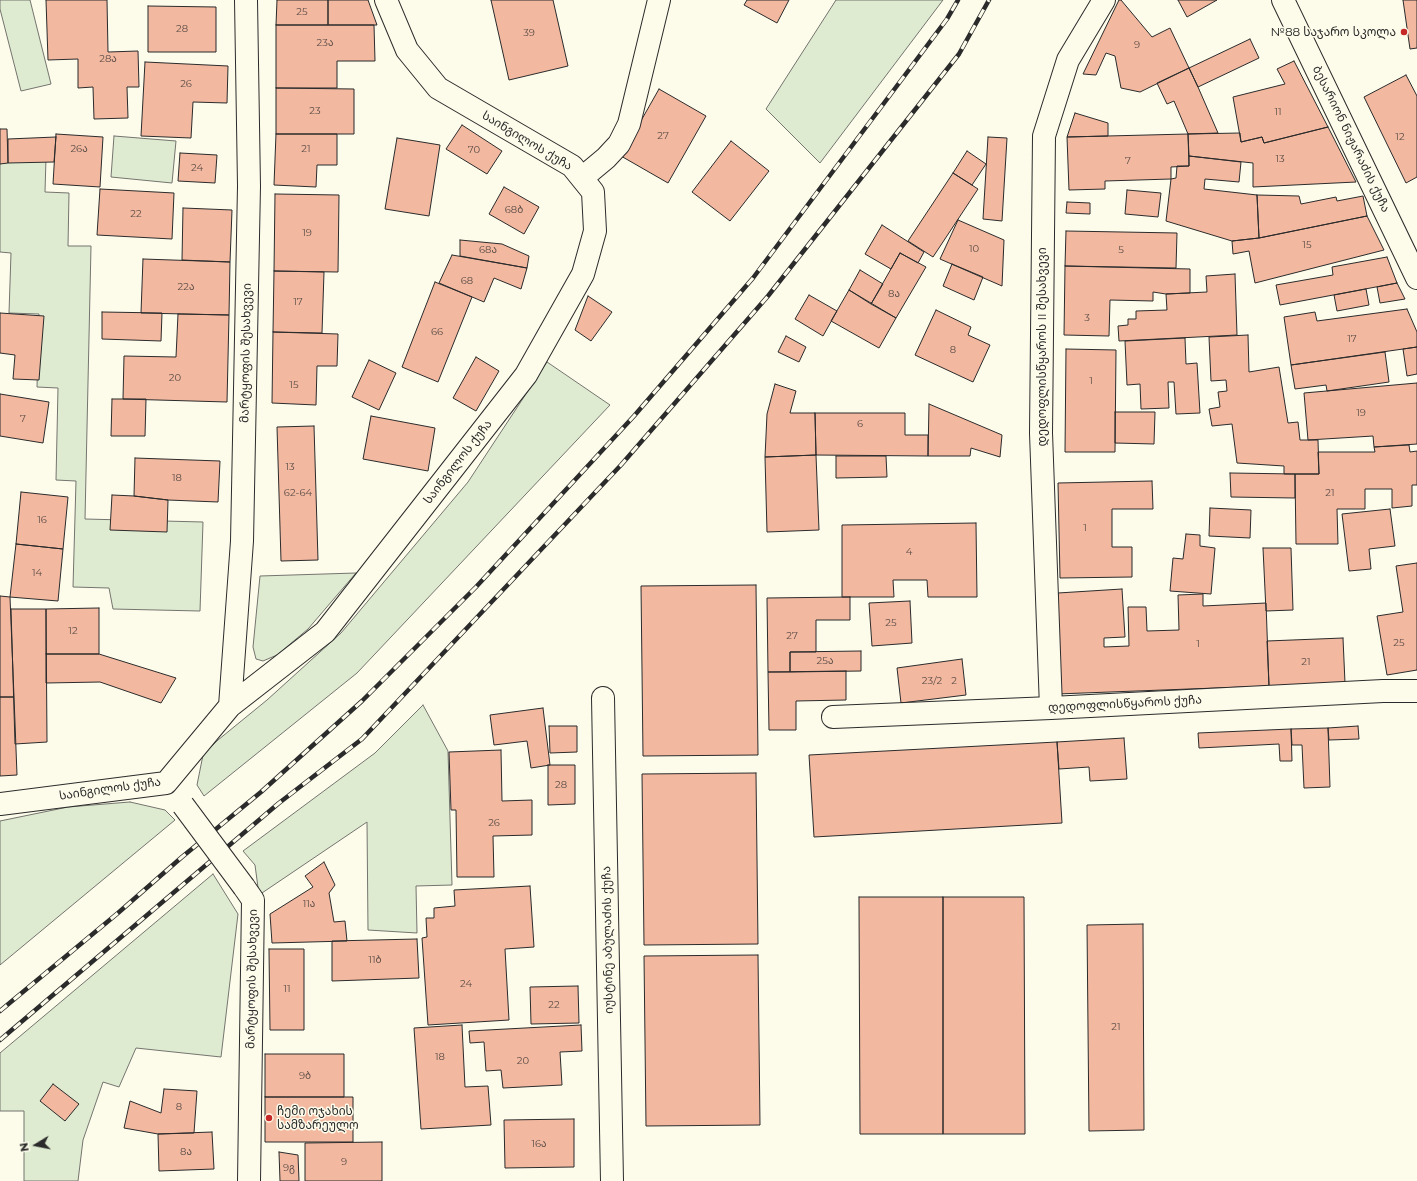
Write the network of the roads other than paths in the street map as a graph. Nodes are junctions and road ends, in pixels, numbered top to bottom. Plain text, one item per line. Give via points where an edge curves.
1 (246, 0) edge
2 (386, 0) edge
3 (660, 0) edge
4 (1104, 0) edge
5 (1283, 0) edge
6 (582, 178) junction
7 (1417, 278) edge
8 (1417, 691) edge
9 (603, 698) dead end
10 (230, 706) junction
11 (1051, 708) junction
12 (833, 717) dead end
13 (166, 783) junction
14 (0, 804) edge
15 (248, 1181) edge
16 (612, 1181) edge

1 - 10 street, მარტყოფის შესახვევი via 249,186 242,541
2 - 6 street, საინგილოს ქუჩა via 407,50 438,88 572,166
3 - 6 street via 629,124 619,144
4 - 11 street, დედოფლისწყაროს II შესახვევი via 1068,60 1044,136 1041,433
5 - 7 street, ბესარიონ ნიჟარაძის ქუჩა
6 - 10 street, საინგილოს ქუჩა via 593,192 595,231 583,274 526,375 325,632
8 - 11 street, დედოფლისწყაროს ქუჩა
9 - 16 street, იუსტინე აბულაძის ქუჩა
10 - 13 street, საინგილოს ქუჩა
11 - 12 street, დედოფლისწყაროს ქუჩა
13 - 14 street, საინგილოს ქუჩა
13 - 15 street, მარტყოფის შესახვევი, bridge via 253,900

